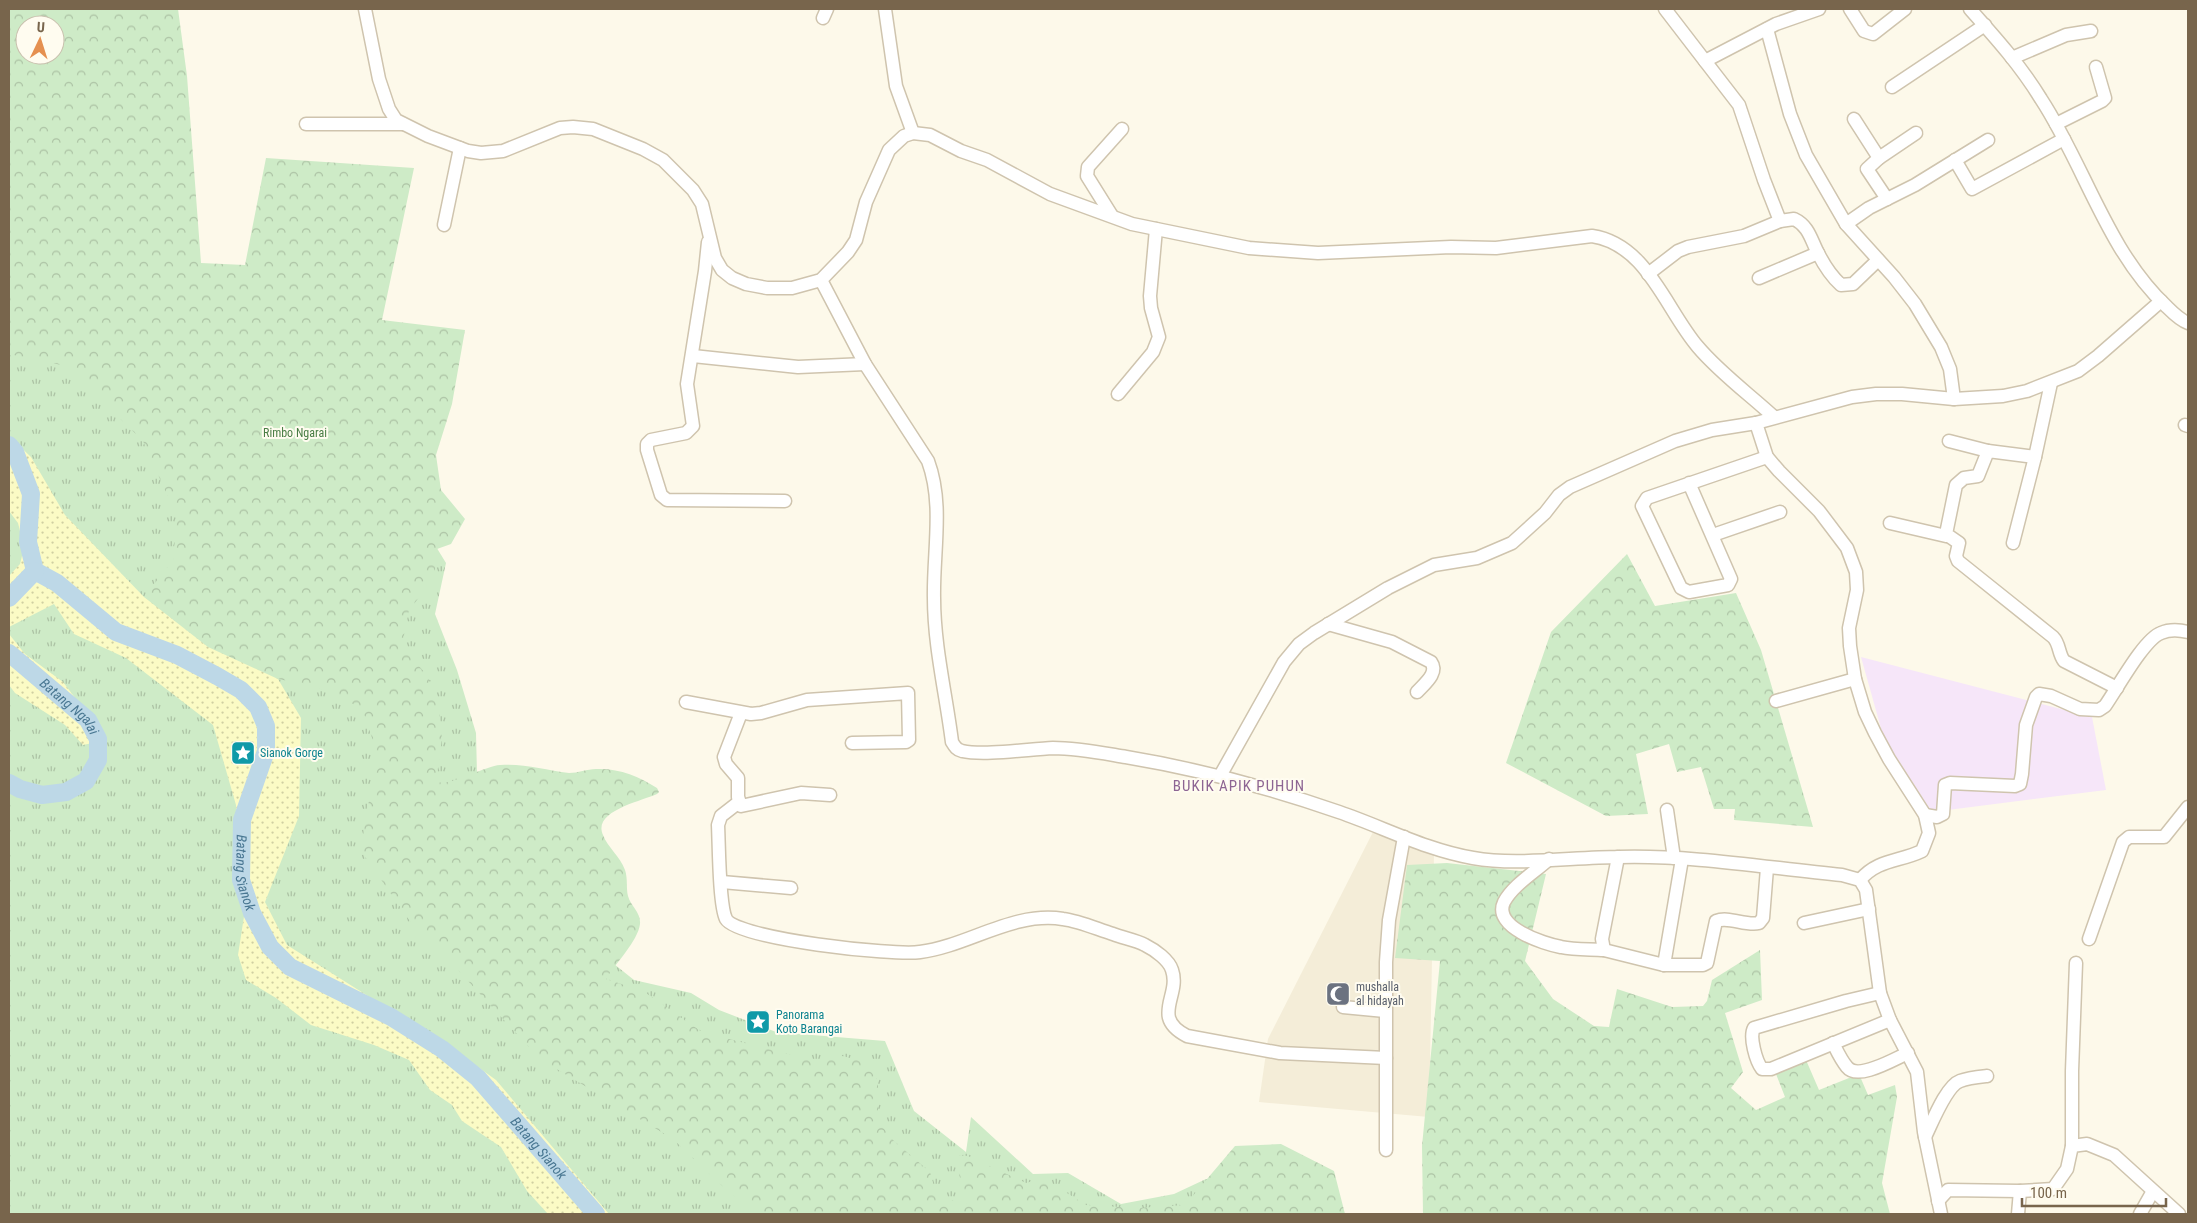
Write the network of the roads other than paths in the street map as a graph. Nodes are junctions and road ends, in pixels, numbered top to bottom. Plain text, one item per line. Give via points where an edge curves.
1 (365, 9) edge
2 (885, 9) edge
3 (1665, 9) edge
4 (1819, 9) edge
5 (1850, 9) edge
6 (1905, 9) edge
7 (1970, 9) edge
8 (1984, 25) junction
9 (1766, 29) junction
10 (2091, 31) dead end
11 (2012, 58) junction
12 (1705, 61) junction
13 (2096, 67) dead end
14 (1892, 87) dead end
15 (1854, 119) dead end
16 (306, 124) dead end
17 (403, 124) junction
18 (2056, 124) junction
19 (1122, 129) dead end
20 (913, 133) junction
21 (1916, 133) dead end
22 (2064, 139) junction
23 (1988, 140) dead end
24 (460, 148) junction
25 (1879, 158) junction
26 (1955, 160) junction
27 (1887, 199) junction
28 (1112, 216) junction
29 (1780, 222) junction
30 (1846, 224) junction
31 (444, 225) dead end
32 (709, 227) junction
33 (1156, 229) junction
34 (1818, 253) junction
35 (1878, 260) junction
36 (1648, 274) junction
37 (1759, 278) dead end
38 (821, 280) junction
39 (2161, 301) junction
40 (2187, 323) edge
41 (693, 356) junction
42 (864, 364) junction
43 (2051, 383) junction
44 (1118, 394) dead end
45 (1954, 399) junction
46 (1774, 417) junction
47 (1756, 423) junction
48 (1949, 441) dead end
49 (1988, 450) junction
50 (1767, 457) junction
51 (2036, 458) junction
52 (1689, 483) junction
53 (785, 501) dead end
54 (1780, 512) dead end
55 (1890, 523) dead end
56 (1713, 535) junction
57 (1946, 536) junction
58 (2013, 543) dead end
59 (1328, 624) junction
60 (2188, 632) edge
61 (1855, 678) junction
62 (2117, 688) junction
63 (1417, 692) dead end
64 (1776, 701) dead end
65 (686, 702) dead end
66 (741, 714) junction
67 (852, 743) dead end
68 (1220, 776) junction
69 (830, 795) dead end
70 (739, 802) junction
71 (2188, 808) edge
72 (1667, 810) dead end
73 (1925, 816) junction
74 (1404, 837) junction
75 (1618, 856) junction
76 (1678, 859) junction
77 (1549, 860) junction
78 (1767, 868) junction
79 (1860, 880) junction
80 (722, 882) junction
81 (791, 888) dead end
82 (1869, 910) junction
83 (1804, 923) dead end
84 (2089, 939) dead end
85 (1604, 950) junction
86 (2076, 963) dead end
87 (1664, 965) junction
88 (1880, 993) junction
89 (1343, 1007) dead end
90 (1385, 1011) junction
91 (1890, 1020) junction
92 (1833, 1043) junction
93 (1908, 1053) junction
94 (1386, 1058) junction
95 (1987, 1076) dead end
96 (1925, 1137) junction
97 (2072, 1146) junction
98 (1386, 1150) dead end
99 (2020, 1191) junction
100 (2153, 1192) junction
101 (1941, 1199) edge
102 (2018, 1214) edge
103 (2140, 1214) edge
104 (2179, 1214) edge

1 - 17 street via 388,109
2 - 20 street via 896,86
3 - 12 street
4 - 9 street
5 - 6 street via 1864,31 1873,34
7 - 8 street
8 - 11 street
8 - 14 street
9 - 12 street
9 - 30 street via 1798,136
10 - 11 street via 2066,36
11 - 18 street
12 - 29 street via 1739,105
13 - 18 street via 2105,98
15 - 25 street
16 - 17 street
17 - 24 street
18 - 22 street
19 - 28 street via 1086,172
20 - 28 street via 930,135 987,160 1050,194
20 - 38 street via 904,136 889,150 866,202 856,240
21 - 25 street
22 - 26 street via 1972,188
22 - 39 street via 2106,222 2136,271
23 - 26 street
24 - 31 street
24 - 32 street via 482,153 503,151 560,128 593,129 662,160 693,190 702,204
25 - 27 street via 1867,169
26 - 27 street
27 - 30 street
28 - 33 street
29 - 34 street via 1794,219 1801,222
29 - 36 street via 1744,236 1683,249
30 - 35 street
32 - 38 street via 715,258 732,278 767,288 792,288
32 - 41 street
33 - 36 street via 1249,248 1318,252 1496,248 1592,236 1617,244 1631,254
33 - 44 street via 1150,296 1159,338 1153,352
34 - 35 street via 1832,277 1841,285 1853,284
34 - 37 street
35 - 45 street via 1915,304 1941,347 1950,369
36 - 46 street via 1697,347
38 - 42 street
39 - 40 street
39 - 43 street via 2078,371
41 - 42 street via 798,367
41 - 53 street via 687,384 692,426 686,433 651,440 647,444 661,495 673,501
42 - 68 street via 920,448 933,474 936,496 935,622 955,748 975,752 1082,750
43 - 45 street via 2003,396
43 - 51 street
45 - 46 street via 1876,394
46 - 47 street
47 - 50 street
47 - 59 street via 1712,430 1675,441 1597,474 1559,495 1539,519 1512,543 1477,558 1434,564
48 - 49 street
49 - 51 street
49 - 57 street via 1978,476 1964,478 1956,485
50 - 52 street
50 - 61 street via 1819,510 1848,548 1856,572 1857,590 1849,628
51 - 58 street
52 - 56 street
52 - 56 street via 1647,498 1642,506 1685,591 1728,585 1730,582
54 - 56 street
55 - 57 street
57 - 62 street via 1958,543 1958,561 2053,637 2064,661
59 - 63 street via 1392,642 1431,662 1434,672
59 - 68 street via 1299,644 1284,662
60 - 62 street via 2161,633 2147,643
61 - 64 street
61 - 73 street via 1875,733
62 - 73 street via 2099,710 2080,709 2039,694 2026,725 2020,784 1945,784 1943,814
65 - 66 street
66 - 67 street via 761,713 807,700 908,693 909,740
66 - 70 street via 724,757 738,778
68 - 74 street via 1314,803
69 - 70 street via 800,794 746,806
70 - 80 street via 721,816 718,825
71 - 84 street via 2164,837 2129,837 2123,842
72 - 76 street
73 - 79 street via 1928,833 1922,852 1869,869
74 - 77 street via 1473,858
74 - 90 street via 1389,920
75 - 76 street
75 - 77 street
75 - 85 street via 1602,939
76 - 78 street
76 - 87 street
77 - 85 street via 1512,892 1504,903 1504,919 1518,931 1545,944
78 - 79 street via 1842,875
78 - 87 street via 1759,923 1716,921 1707,963
79 - 82 street via 1866,890
80 - 81 street
80 - 94 street via 726,918 737,928 783,940 887,952 942,948 1022,921 1063,919 1145,944 1167,960 1173,980 1168,1014 1170,1023 1187,1036 1280,1053
82 - 83 street
82 - 88 street
85 - 87 street
86 - 97 street
88 - 91 street
88 - 92 street via 1757,1026 1752,1031 1759,1065 1765,1070
89 - 90 street
90 - 94 street
91 - 92 street
91 - 93 street
92 - 93 street via 1847,1068 1854,1073 1863,1073
93 - 96 street via 1920,1084
94 - 98 street
95 - 96 street via 1954,1084
96 - 101 street
97 - 99 street via 2068,1169 2053,1189
97 - 100 street via 2087,1144 2114,1155
99 - 101 street
99 - 102 street
100 - 103 street
100 - 104 street

